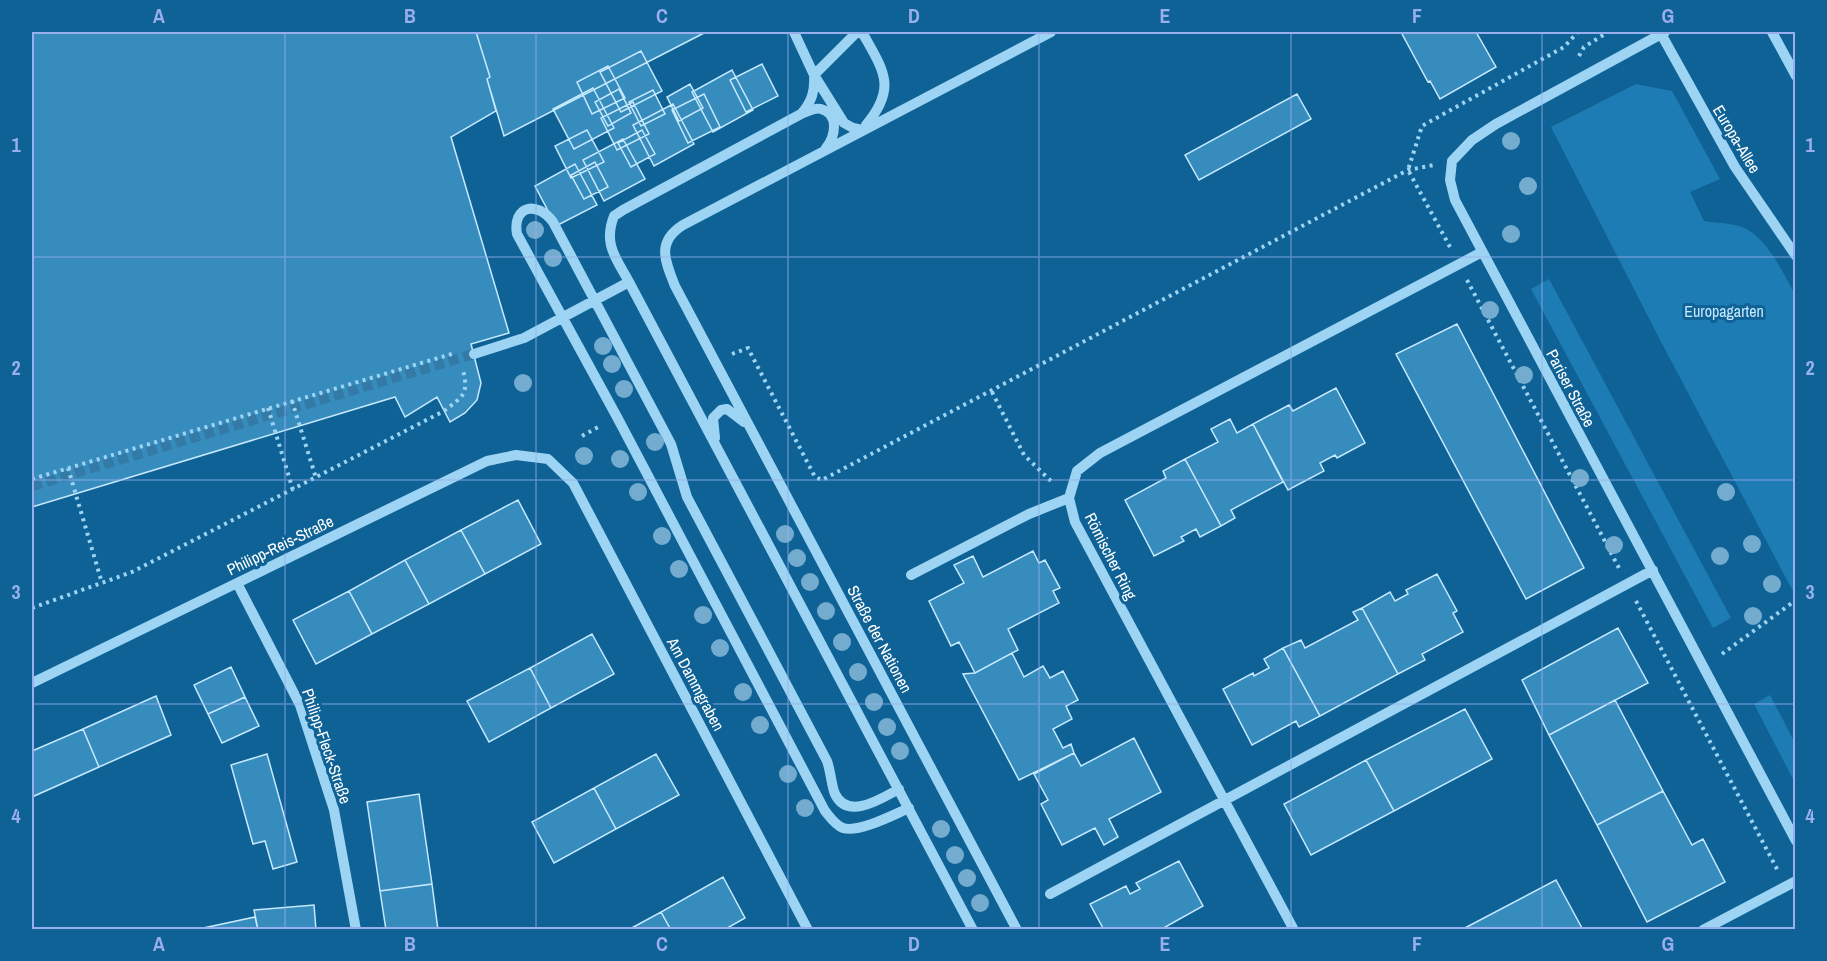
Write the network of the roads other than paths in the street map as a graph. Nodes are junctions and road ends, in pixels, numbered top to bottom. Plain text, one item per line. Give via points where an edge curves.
1 (794, 32) edge
2 (857, 32) edge
3 (862, 32) edge
4 (1051, 32) edge
5 (1662, 32) edge
6 (1772, 32) edge
7 (814, 75) junction
8 (1796, 76) edge
9 (801, 114) junction
10 (861, 130) junction
11 (825, 149) junction
12 (1482, 252) junction
13 (1796, 256) edge
14 (628, 282) junction
15 (594, 300) junction
16 (562, 318) junction
17 (474, 354) tunnel mouth
18 (751, 428) junction
19 (717, 446) junction
20 (548, 459) joint
21 (1069, 498) junction
22 (1653, 570) junction
23 (910, 575) dead end
24 (237, 583) junction
25 (32, 683) edge
26 (899, 789) junction
27 (1225, 799) junction
28 (909, 808) junction
29 (1796, 841) edge
30 (1796, 881) edge
31 (1050, 894) dead end
32 (356, 930) edge
33 (808, 930) edge
34 (973, 930) edge
35 (1017, 930) edge
36 (1294, 930) edge
37 (1703, 930) edge

1 - 7 street
2 - 7 street
3 - 10 street via 881,67 886,90 877,112
4 - 10 street, Straße der Nationen
5 - 12 street, Pariser Straße via 1496,124 1472,140 1452,161 1450,180 1455,200
5 - 13 street, Europa-Allee via 1729,158
6 - 8 street
7 - 9 street via 811,103
7 - 10 street via 844,123
9 - 11 street via 821,109 829,114 835,132
9 - 14 street via 614,216 608,237
10 - 11 street, Straße der Nationen
11 - 18 street, Straße der Nationen via 683,225 674,231 665,248 671,278
12 - 21 street, Römischer Ring via 1100,453 1077,471
12 - 22 street, Pariser Straße
14 - 15 street
14 - 19 street
15 - 16 street
15 - 16 street via 545,212 527,209 515,225 517,234
15 - 26 street via 671,444 687,497 827,761 836,796 843,803 860,807
16 - 17 street via 525,338
16 - 28 street via 825,811 833,822 853,828
18 - 19 street via 734,412 721,410 713,418
18 - 35 street, Straße der Nationen
19 - 26 street
20 - 24 street, Philipp-Reis-Straße via 516,455 487,461
20 - 33 street, Am Dammgraben via 573,483
21 - 23 street via 1029,514
21 - 27 street, Römischer Ring via 1075,522
22 - 27 street
22 - 29 street, Pariser Straße
24 - 25 street, Philipp-Reis-Straße
24 - 32 street, Philipp-Fleck-Straße via 300,705 334,810
26 - 28 street
27 - 31 street
27 - 36 street, Römischer Ring
28 - 34 street
30 - 37 street

